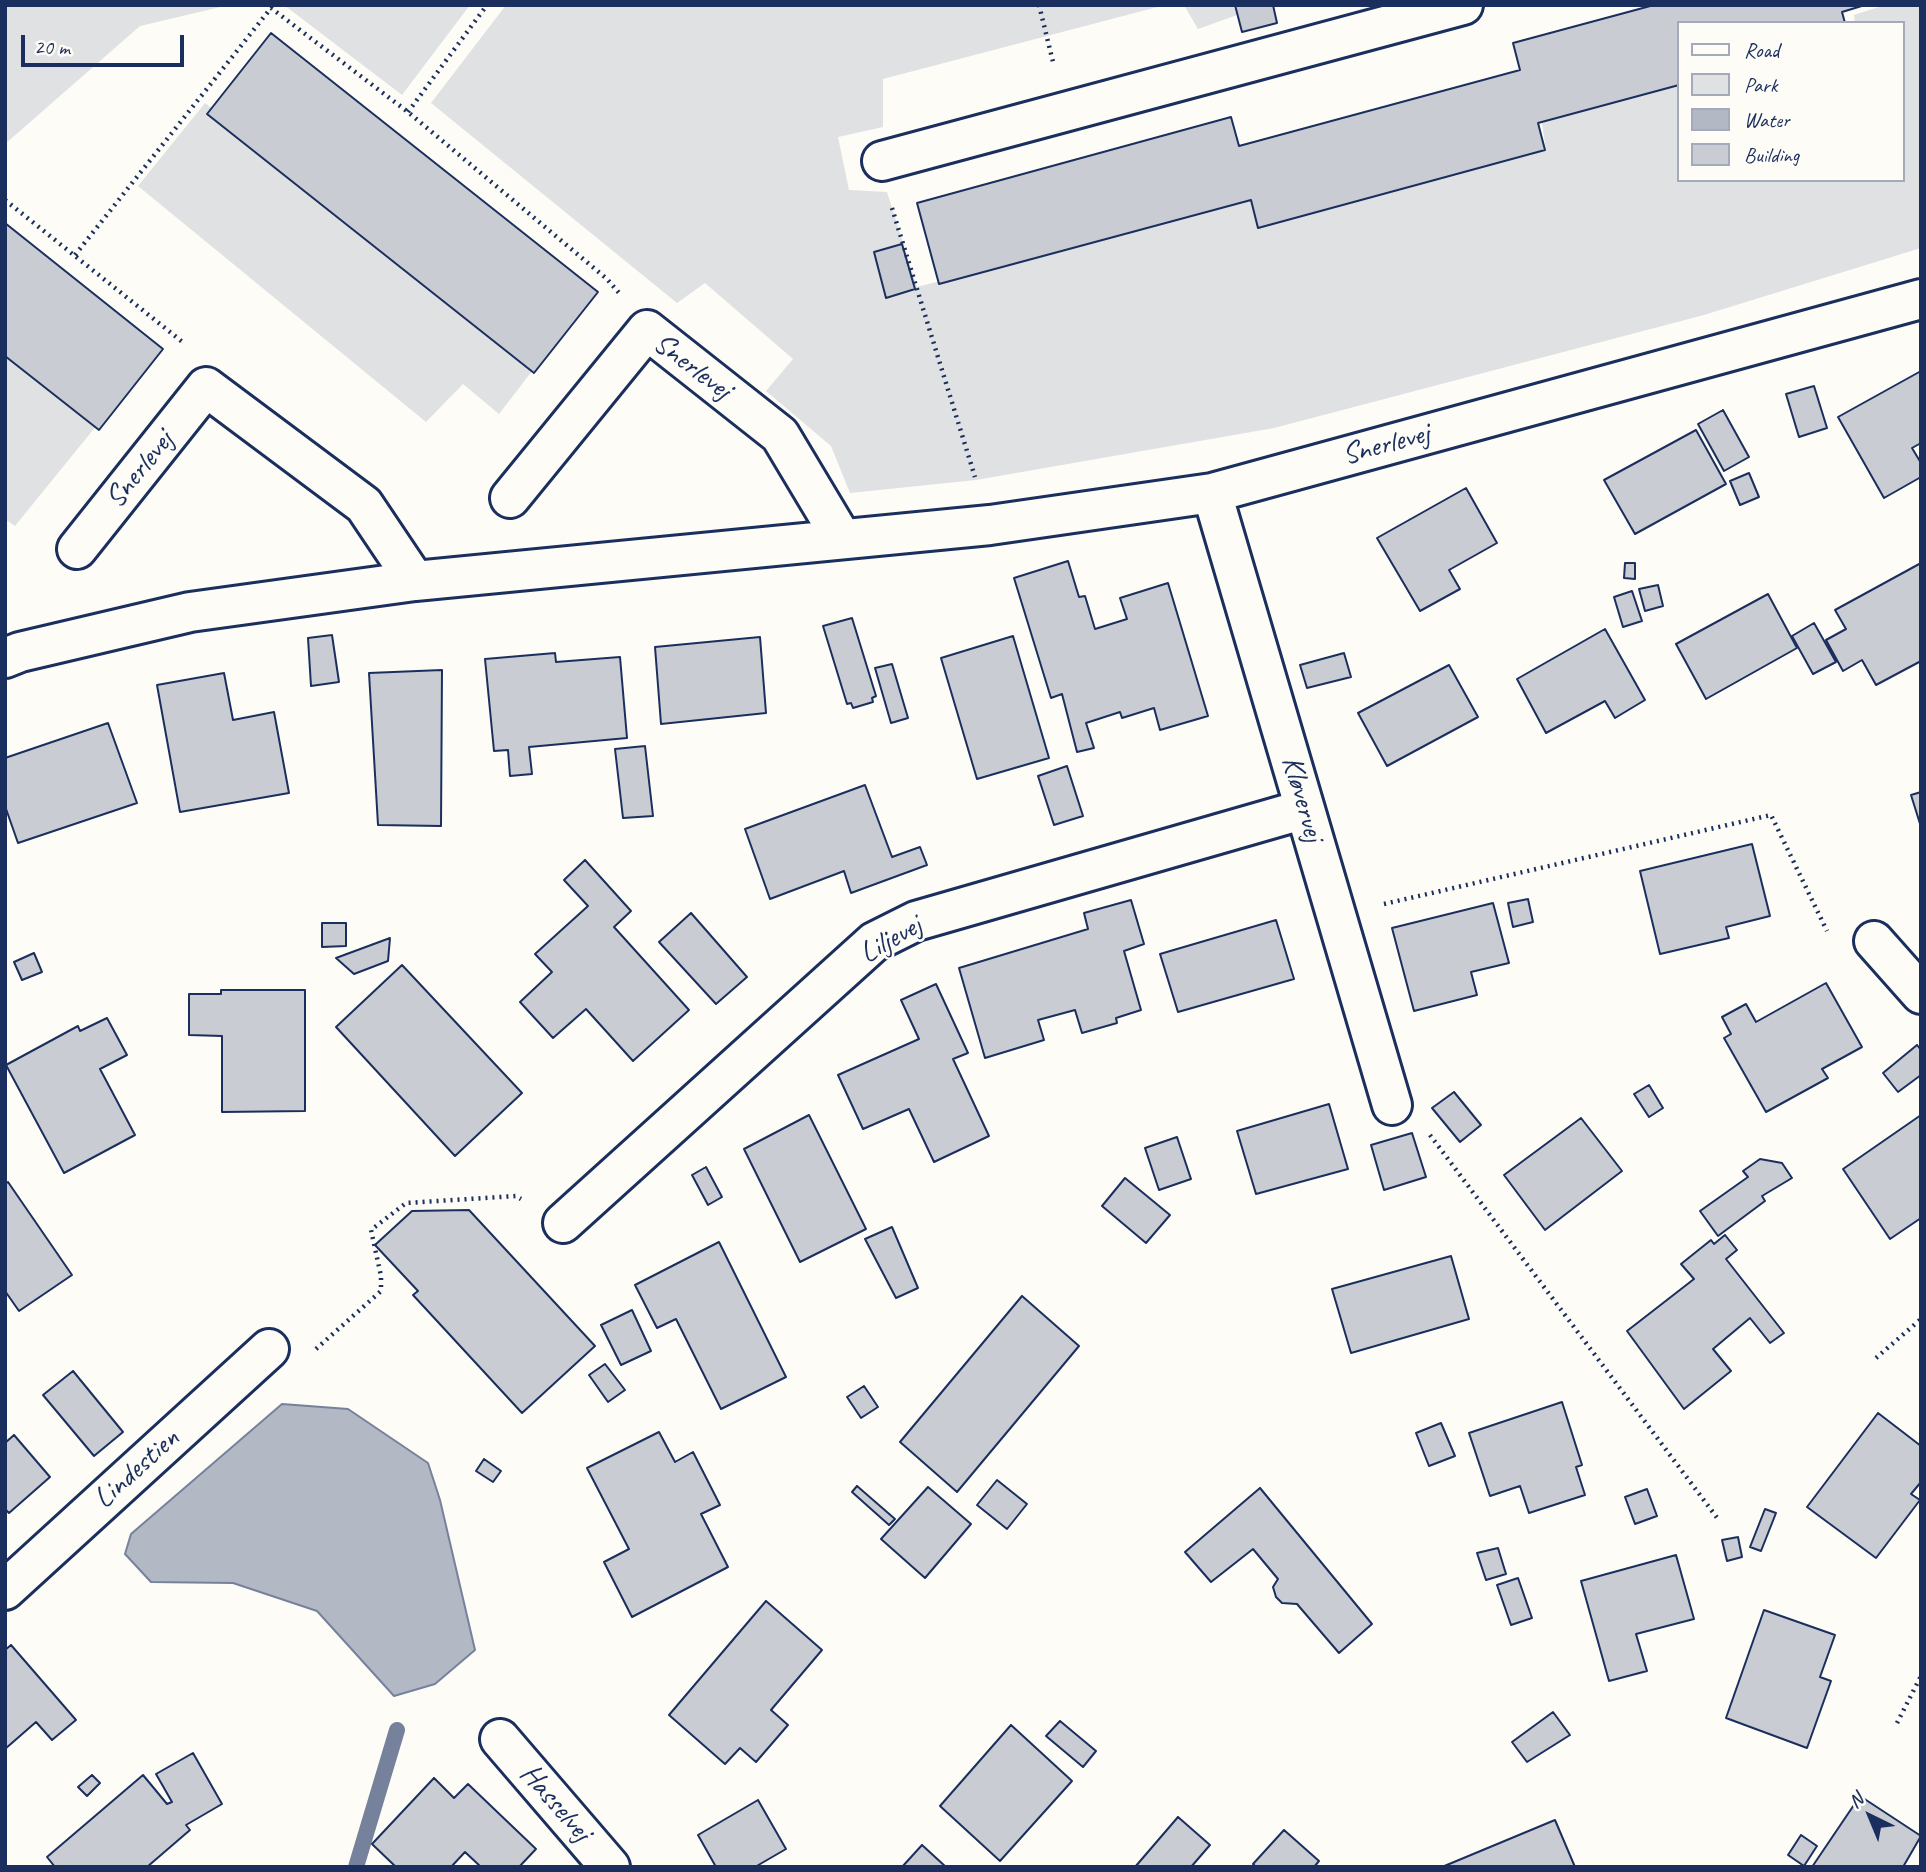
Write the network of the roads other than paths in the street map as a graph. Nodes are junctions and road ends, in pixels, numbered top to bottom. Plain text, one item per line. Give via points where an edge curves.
1 (1463, 5) edge
2 (883, 160) road end
3 (1921, 299) edge
4 (1212, 493) junction
5 (510, 498) dead end
6 (841, 537) junction
7 (77, 549) dead end
8 (415, 581) junction
9 (10, 649) edge
10 (1305, 809) junction
11 (1874, 941) road end
12 (1921, 994) edge
13 (1392, 1105) road end
14 (563, 1223) road end
15 (269, 1349) road end
16 (5, 1590) edge
17 (500, 1739) dead end
18 (610, 1867) edge

1 - 2 street
3 - 4 street, Snerlevej
4 - 6 street, Snerlevej via 990,525
4 - 10 street, Kløvervej
5 - 6 street, Snerlevej via 647,330 780,435
6 - 8 street, Snerlevej
7 - 8 street, Snerlevej via 206,387 364,505
8 - 9 street, Snerlevej via 190,612
10 - 13 street, Kløvervej
10 - 14 street, Liljevej via 916,921 874,942
11 - 12 street
15 - 16 street, Lindestien
17 - 18 street, Hasselvej

